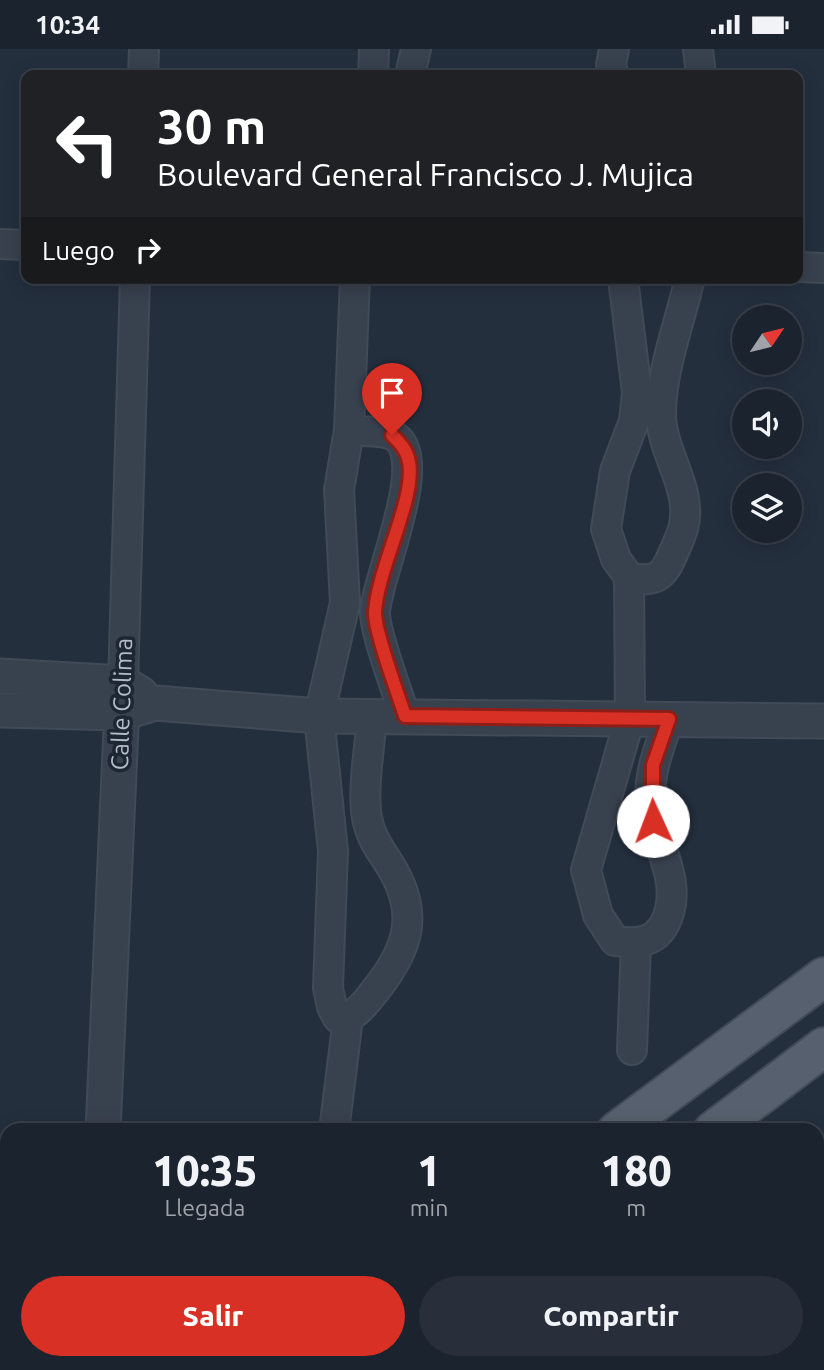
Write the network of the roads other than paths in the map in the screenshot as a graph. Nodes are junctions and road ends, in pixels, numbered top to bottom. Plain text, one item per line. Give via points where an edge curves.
1 (144, 49) edge
2 (374, 49) edge
3 (416, 49) edge
4 (614, 49) edge
5 (698, 49) edge
6 (142, 70) edge
7 (373, 70) edge
8 (411, 70) edge
9 (612, 70) edge
10 (700, 70) edge
11 (0, 244) edge
12 (21, 245) edge
13 (803, 267) edge
14 (824, 268) edge
15 (135, 284) edge
16 (355, 284) edge
17 (624, 284) edge
18 (689, 284) edge
19 (349, 430) junction
20 (629, 577) junction
21 (0, 676) edge
22 (122, 698) junction
23 (0, 710) edge
24 (319, 716) junction
25 (372, 716) junction
26 (405, 716) junction
27 (629, 718) junction
28 (669, 719) junction
29 (824, 721) edge
30 (636, 944) junction
31 (824, 977) edge
32 (348, 1018) junction
33 (824, 1047) edge
34 (632, 1050) dead end
35 (103, 1123) edge
36 (335, 1123) edge
37 (628, 1123) edge
38 (730, 1123) edge

1 - 6 street
2 - 7 street
3 - 8 street
4 - 9 street
5 - 10 street
11 - 12 street
13 - 14 street
15 - 22 street, Calle Colima
16 - 19 street
17 - 20 street via 637,393 634,421 615,471 606,529 616,559
18 - 20 street via 661,418 683,493 684,526 659,577 648,581
19 - 24 street via 339,490 345,603
19 - 26 street via 392,435 409,462 408,484 377,594 375,617
20 - 27 street
21 - 22 street
22 - 23 street
22 - 24 street
22 - 35 street, Calle Colima
24 - 25 street
24 - 32 street via 332,851 328,988 338,1018
25 - 26 street
25 - 32 street via 366,814 372,841 406,896 408,928 398,961 358,1012
26 - 27 street
27 - 28 street
27 - 30 street via 586,870 598,915 615,941
28 - 29 street
28 - 30 street via 653,765 650,797 669,868 673,908 660,933
30 - 34 street
31 - 37 main road
32 - 36 street
33 - 38 main road

